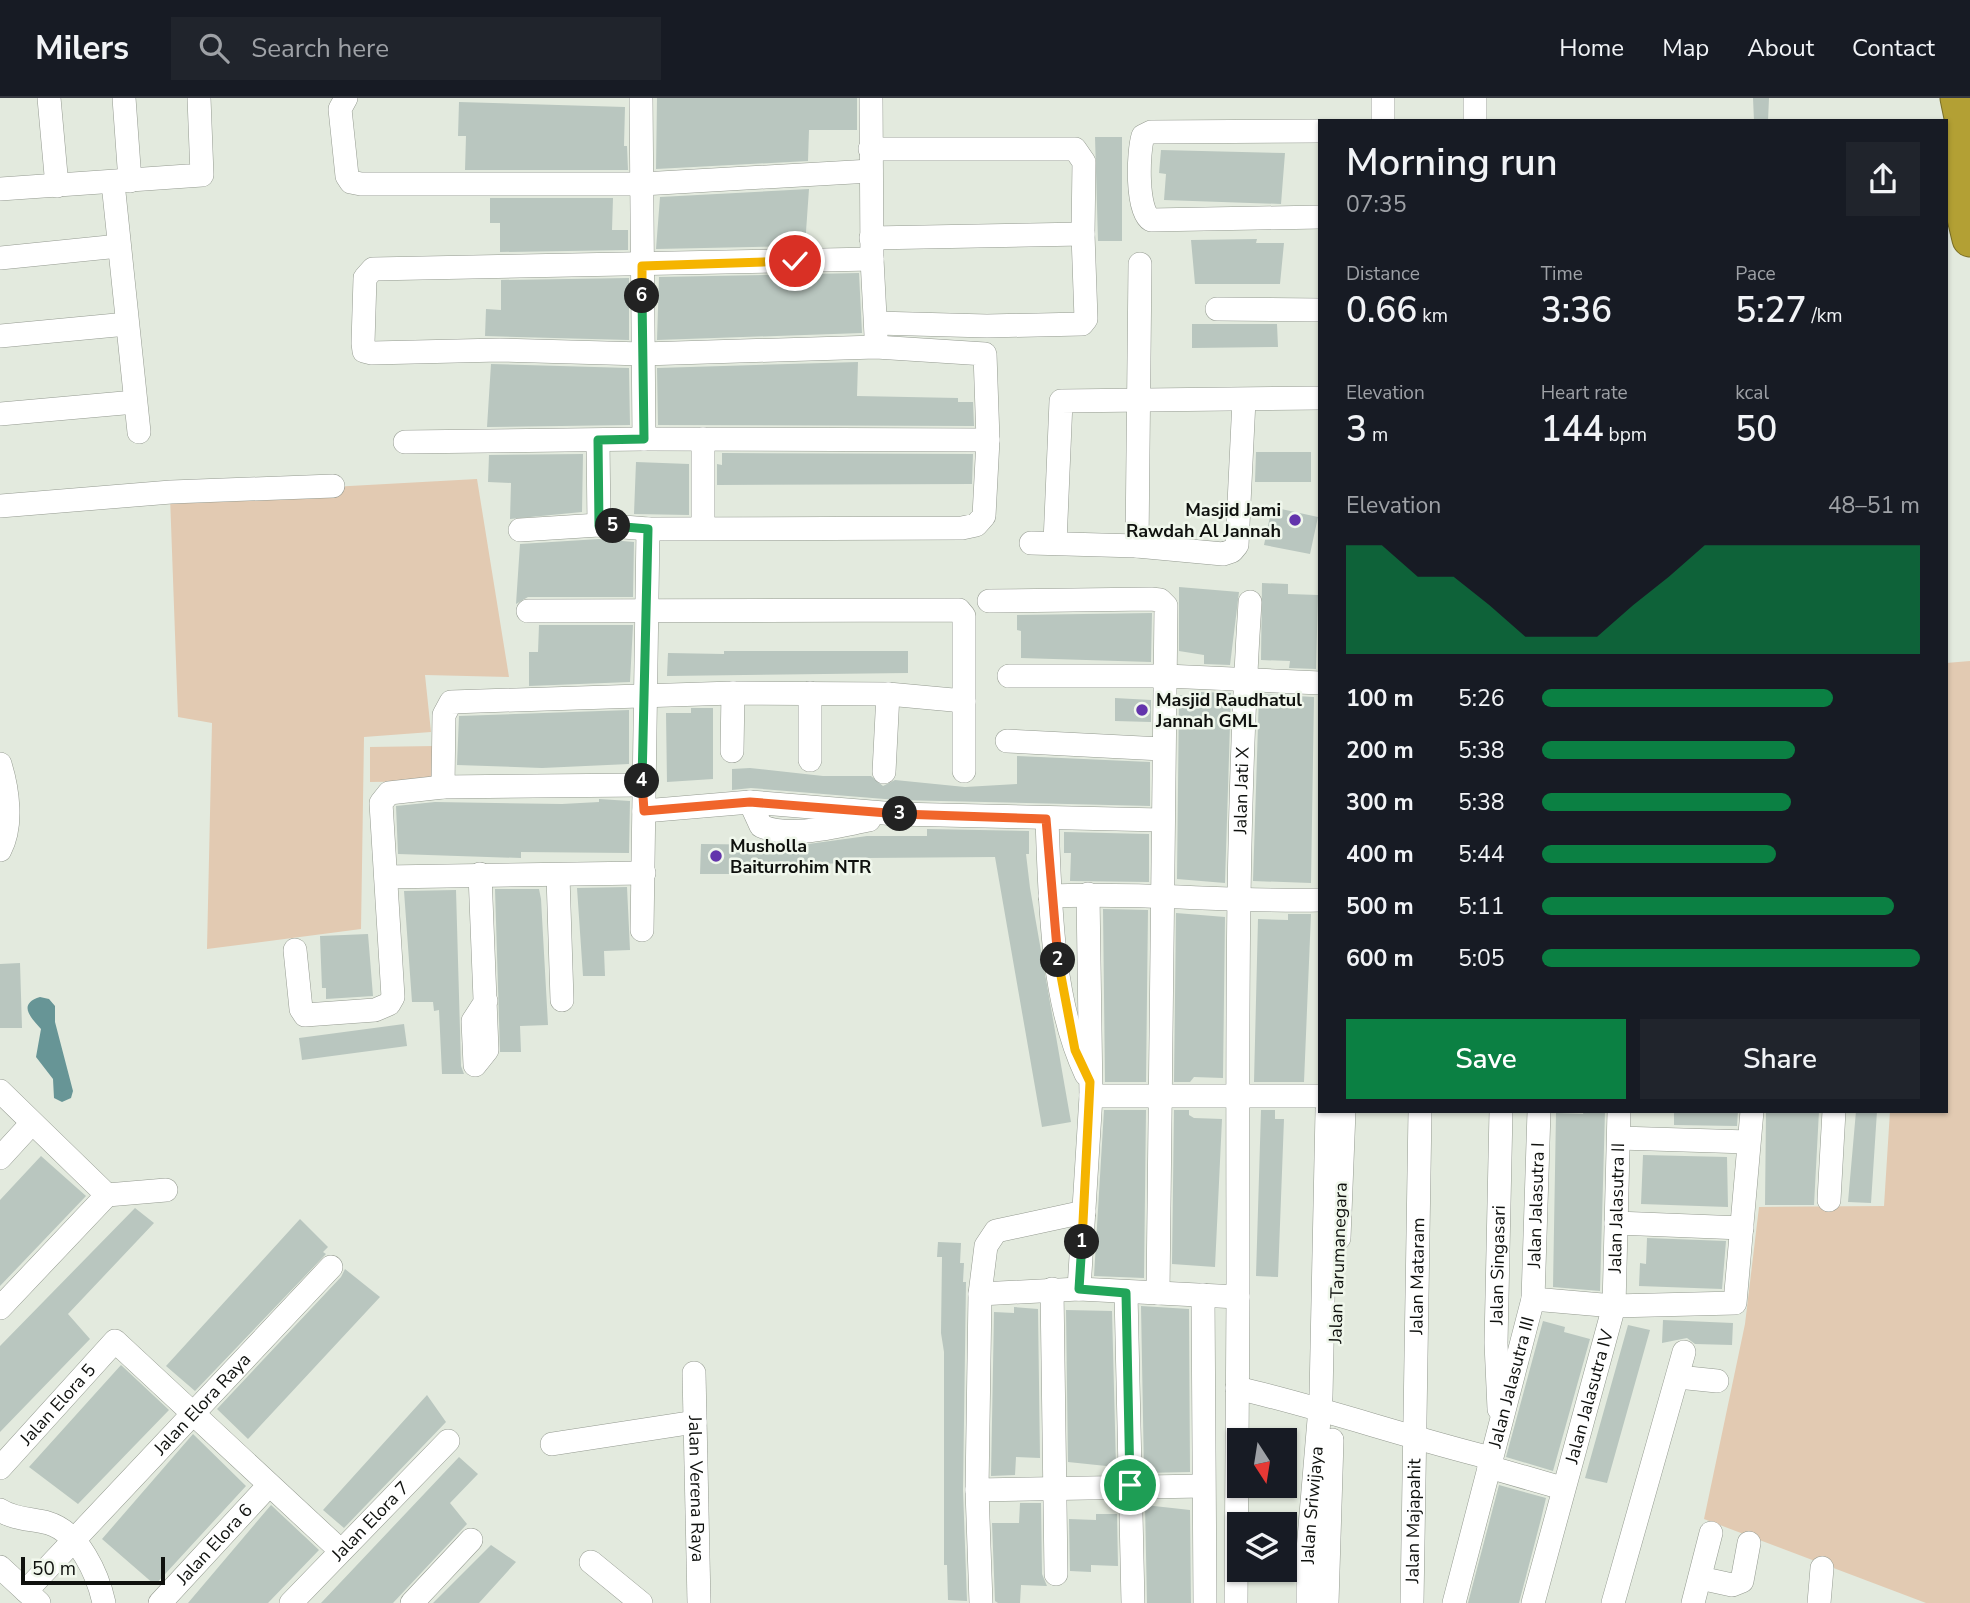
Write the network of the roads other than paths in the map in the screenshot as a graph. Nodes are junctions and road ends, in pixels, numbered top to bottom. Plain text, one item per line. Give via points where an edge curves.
1 (49, 98) edge
2 (124, 98) edge
3 (199, 98) edge
4 (346, 98) edge
5 (641, 98) edge
6 (872, 98) edge
7 (1384, 98) edge
8 (1475, 98) edge
9 (1937, 98) edge
10 (1383, 119) edge
11 (1475, 119) edge
12 (1944, 119) edge
13 (1318, 131) edge
14 (1948, 133) edge
15 (870, 160) junction
16 (1959, 168) edge
17 (122, 182) junction
18 (642, 184) junction
19 (57, 186) junction
20 (0, 189) edge
21 (1318, 217) edge
22 (1083, 234) junction
23 (119, 247) junction
24 (872, 249) junction
25 (0, 258) edge
26 (1140, 264) dead end
27 (642, 266) junction
28 (1217, 309) dead end
29 (1318, 310) edge
30 (876, 323) junction
31 (127, 324) junction
32 (987, 326) junction
33 (0, 336) edge
34 (876, 347) junction
35 (643, 354) junction
36 (985, 354) junction
37 (1141, 398) junction
38 (1318, 398) edge
39 (1244, 400) junction
40 (135, 402) junction
41 (0, 414) edge
42 (139, 432) dead end
43 (644, 439) junction
44 (703, 439) junction
45 (598, 440) junction
46 (988, 440) junction
47 (405, 442) dead end
48 (174, 476) dead end
49 (333, 486) dead end
50 (0, 492) edge
51 (0, 506) edge
52 (599, 526) junction
53 (703, 526) junction
54 (648, 529) junction
55 (520, 530) dead end
56 (1031, 543) dead end
57 (1055, 543) junction
58 (1137, 546) junction
59 (989, 601) dead end
60 (1250, 602) dead end
61 (645, 610) junction
62 (528, 611) dead end
63 (1009, 676) dead end
64 (1166, 676) junction
65 (1245, 680) junction
66 (1318, 683) edge
67 (733, 693) junction
68 (810, 693) junction
69 (888, 694) junction
70 (643, 696) junction
71 (964, 701) junction
72 (1007, 741) dead end
73 (1162, 749) junction
74 (732, 751) dead end
75 (810, 760) dead end
76 (0, 764) edge
77 (964, 771) dead end
78 (884, 772) dead end
79 (642, 785) junction
80 (443, 787) junction
81 (644, 811) junction
82 (1046, 819) junction
83 (1161, 820) junction
84 (3, 844) edge
85 (644, 873) junction
86 (480, 874) junction
87 (558, 876) junction
88 (386, 877) junction
89 (1088, 894) junction
90 (1050, 896) junction
91 (1162, 897) junction
92 (1318, 900) edge
93 (1238, 901) junction
94 (642, 930) dead end
95 (295, 950) dead end
96 (562, 1000) dead end
97 (486, 1001) dead end
98 (1091, 1089) junction
99 (0, 1091) edge
100 (1235, 1095) junction
101 (1158, 1096) junction
102 (1318, 1096) edge
103 (1326, 1113) edge
104 (1344, 1113) edge
105 (1420, 1113) edge
106 (1501, 1113) edge
107 (1539, 1113) edge
108 (1619, 1113) edge
109 (1752, 1113) edge
110 (1834, 1113) edge
111 (33, 1123) junction
112 (1619, 1138) junction
113 (1748, 1142) junction
114 (0, 1158) edge
115 (166, 1190) dead end
116 (107, 1195) junction
117 (1829, 1200) dead end
118 (1084, 1212) junction
119 (1616, 1223) junction
120 (1742, 1228) junction
121 (331, 1267) dead end
122 (1052, 1289) junction
123 (1079, 1289) junction
124 (1126, 1293) junction
125 (1158, 1293) junction
126 (980, 1294) junction
127 (1203, 1295) junction
128 (1238, 1297) junction
129 (1533, 1299) junction
130 (1614, 1306) junction
131 (0, 1308) edge
132 (1684, 1352) dead end
133 (694, 1373) dead end
134 (1678, 1377) junction
135 (1717, 1381) dead end
136 (1237, 1388) junction
137 (1327, 1411) junction
138 (192, 1414) junction
139 (1501, 1421) junction
140 (695, 1422) junction
141 (1416, 1439) junction
142 (449, 1441) dead end
143 (552, 1444) dead end
144 (1490, 1463) junction
145 (0, 1468) edge
146 (269, 1485) junction
147 (1130, 1485) junction
148 (1203, 1486) junction
149 (1053, 1488) junction
150 (1562, 1488) junction
151 (977, 1490) junction
152 (0, 1510) edge
153 (1711, 1533) dead end
154 (471, 1540) dead end
155 (74, 1541) junction
156 (1749, 1543) dead end
157 (341, 1551) junction
158 (592, 1562) dead end
159 (0, 1567) edge
160 (1822, 1568) dead end
161 (1056, 1574) dead end
162 (1700, 1578) junction
163 (33, 1597) edge
164 (104, 1603) edge
165 (160, 1603) edge
166 (291, 1603) edge
167 (412, 1603) edge
168 (641, 1603) edge
169 (699, 1603) edge
170 (981, 1603) edge
171 (1133, 1603) edge
172 (1205, 1603) edge
173 (1236, 1603) edge
174 (1308, 1603) edge
175 (1327, 1603) edge
176 (1412, 1603) edge
177 (1454, 1603) edge
178 (1533, 1603) edge
179 (1613, 1603) edge
180 (1693, 1603) edge
181 (1819, 1603) edge

1 - 19 street
2 - 17 street
3 - 17 street via 202,175
4 - 18 street via 340,109 351,182
5 - 18 street
6 - 15 street
7 - 10 street
8 - 11 street
9 - 12 highway
13 - 21 street via 1151,132 1143,136 1139,148 1142,211 1150,220
14 - 16 highway
15 - 18 street
15 - 22 street via 1075,149 1083,162
15 - 24 street
17 - 19 street
17 - 23 street
18 - 27 street
19 - 20 street
22 - 24 street
22 - 32 street via 1086,319 1082,324
23 - 25 street
23 - 31 street
24 - 27 street
24 - 30 street
26 - 37 street
27 - 35 street
27 - 35 street via 373,269 365,278 363,343 364,351 372,354 500,350
28 - 29 street
30 - 32 street
30 - 34 street
31 - 33 street
31 - 40 street
32 - 36 street
34 - 35 street
34 - 36 street
35 - 43 street
36 - 46 street
37 - 39 street
37 - 57 street via 1061,401
37 - 58 street
38 - 39 street
39 - 58 street via 1237,545 1223,554
40 - 41 street
40 - 42 street
43 - 44 street
43 - 45 street
44 - 46 street
44 - 53 street
45 - 47 street
45 - 52 street
46 - 53 street via 984,516 976,525
48 - 50 street
49 - 51 street via 171,492
52 - 54 street
52 - 55 street
53 - 54 street
54 - 61 street
56 - 57 street
57 - 58 street
59 - 64 street via 1160,600 1168,619
60 - 65 street, Jalan Jati X
61 - 62 street
61 - 70 street
61 - 71 street via 959,610 964,615
63 - 64 street
64 - 65 street
64 - 73 street
65 - 66 street
65 - 93 street, Jalan Jati X
67 - 68 street
67 - 70 street
67 - 74 street
68 - 69 street
68 - 75 street
69 - 71 street
69 - 78 street
70 - 79 street
70 - 80 street via 451,702 444,715
71 - 77 street
72 - 73 street
73 - 83 street
76 - 84 street via 7,799
79 - 80 street
79 - 81 street
80 - 88 street via 383,797
81 - 82 street via 750,802 896,814
81 - 85 street
82 - 83 street
82 - 90 street
83 - 91 street
85 - 87 street
85 - 94 street
86 - 87 street
86 - 88 street
86 - 97 street
87 - 96 street
88 - 95 street via 393,997 389,1004 375,1010 305,1015
89 - 90 street
89 - 91 street
89 - 98 street
90 - 98 street via 1070,1027
91 - 93 street
91 - 101 street
92 - 93 street
93 - 100 street, Jalan Jati X
98 - 101 street
98 - 118 street
99 - 111 street
100 - 101 street
100 - 102 street
100 - 128 street, Jalan Jati X
101 - 125 street
103 - 137 street, Jalan Tarumanegara
104 - 137 street, Jalan Tarumanegara
105 - 141 street, Jalan Mataram
106 - 139 street, Jalan Singasari via 1496,1369
107 - 129 street, Jalan Jalasutra I
108 - 112 street, Jalan Jalasutra II
109 - 113 street
110 - 117 street
111 - 114 street
111 - 116 street
112 - 113 street
112 - 119 street, Jalan Jalasutra II
113 - 120 street
115 - 116 street
116 - 131 street
118 - 123 street
118 - 126 street via 996,1231 986,1246
119 - 120 street
119 - 130 street, Jalan Jalasutra II
120 - 130 street via 1735,1303
121 - 138 street, Jalan Elora Raya
122 - 123 street
122 - 126 street
122 - 149 street
123 - 124 street
124 - 125 street
124 - 147 street
125 - 127 street
126 - 151 street
127 - 128 street
127 - 148 street
128 - 136 street, Jalan Jati X
129 - 130 street
129 - 139 street, Jalan Jalasutra III
130 - 150 street, Jalan Jalasutra IV
132 - 134 street
133 - 140 street, Jalan Verena Raya
134 - 135 street
134 - 179 street
136 - 137 street
136 - 173 street, Jalan Jati X
137 - 141 street
137 - 174 street, Jalan Sriwijaya via 1308,1550
137 - 175 street, Jalan Sriwijaya
138 - 145 street, Jalan Elora 5 via 115,1341
138 - 146 street
138 - 155 street, Jalan Elora Raya
139 - 144 street, Jalan Jalasutra III
140 - 143 street
140 - 169 street, Jalan Verena Raya
141 - 144 street
141 - 176 street, Jalan Majapahit
142 - 157 street, Jalan Elora 7
144 - 150 street
144 - 177 street, Jalan Jalasutra III
146 - 157 street
146 - 165 street, Jalan Elora 6
147 - 148 street
147 - 149 street
147 - 171 street
148 - 172 street
149 - 151 street
149 - 161 street
150 - 178 street, Jalan Jalasutra IV
151 - 170 street
152 - 155 street via 52,1524
153 - 162 street
154 - 167 street
155 - 163 street, Jalan Elora Raya
155 - 164 street via 96,1576
156 - 162 street via 1744,1577 1738,1584
157 - 166 street, Jalan Elora 7
158 - 168 street
159 - 163 street
160 - 181 street
162 - 180 street

